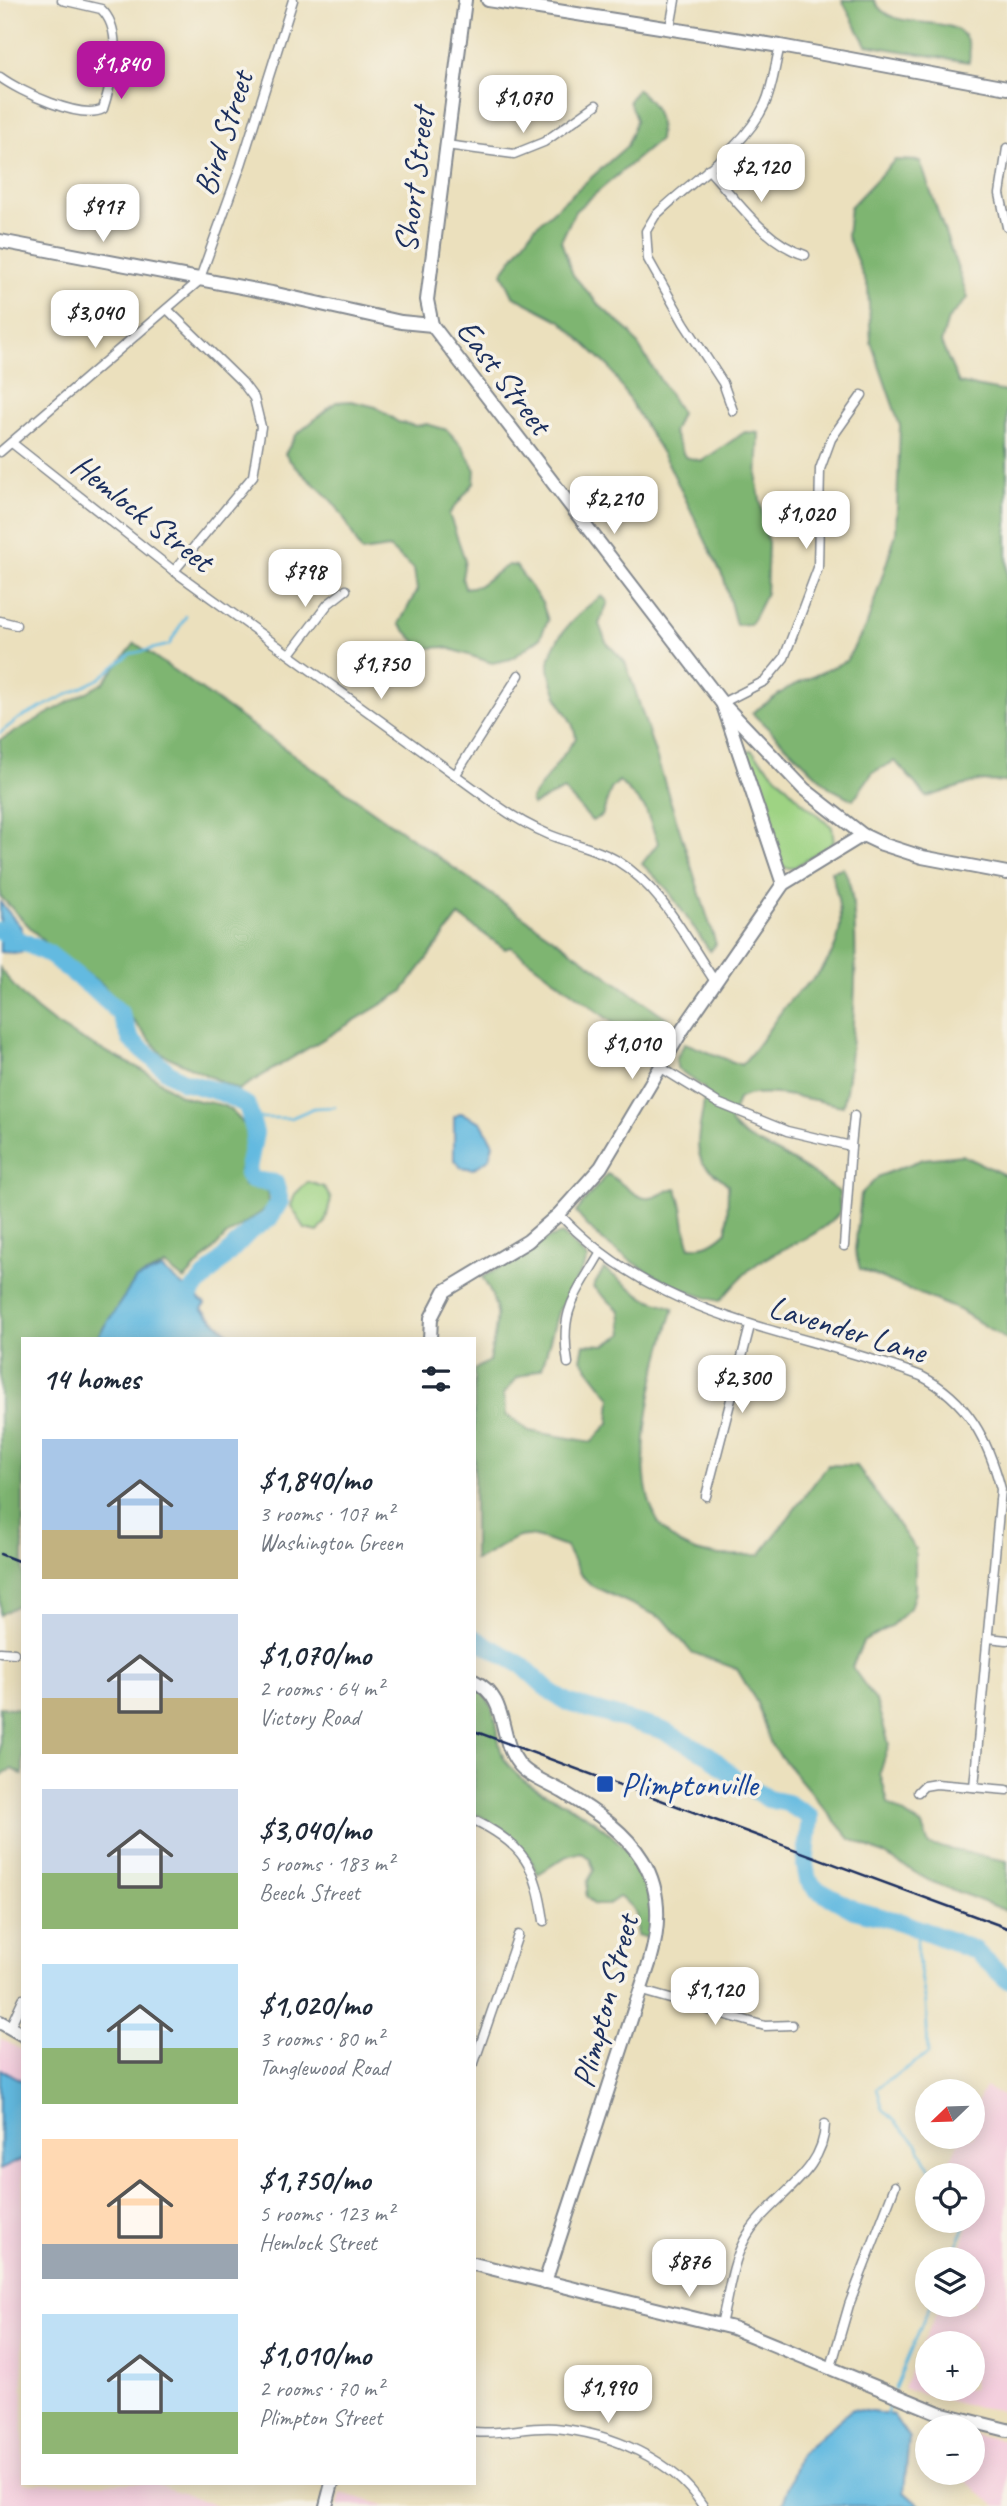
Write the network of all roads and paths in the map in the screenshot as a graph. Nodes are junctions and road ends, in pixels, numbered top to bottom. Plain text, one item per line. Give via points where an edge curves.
1 (62, 0) edge
2 (293, 0) edge
3 (465, 0) edge
4 (488, 0) edge
5 (675, 0) edge
6 (670, 28) junction
7 (779, 46) junction
8 (0, 77) edge
9 (1007, 89) edge
10 (596, 105) dead end
11 (446, 145) junction
12 (1007, 148) edge
13 (708, 169) junction
14 (1007, 227) edge
15 (0, 241) edge
16 (805, 255) dead end
17 (199, 281) junction
18 (167, 309) junction
19 (432, 325) junction
20 (862, 395) dead end
21 (733, 411) dead end
22 (12, 443) junction
23 (0, 452) edge
24 (174, 571) junction
25 (346, 590) dead end
26 (0, 621) edge
27 (16, 625) dead end
28 (290, 654) junction
29 (519, 675) dead end
30 (722, 703) junction
31 (456, 774) junction
32 (863, 835) junction
33 (1007, 873) edge
34 (783, 884) junction
35 (714, 980) junction
36 (660, 1067) junction
37 (854, 1116) dead end
38 (851, 1146) junction
39 (559, 1214) junction
40 (844, 1246) dead end
41 (600, 1253) junction
42 (750, 1326) junction
43 (430, 1337) edge
44 (568, 1363) dead end
45 (1004, 1489) edge
46 (706, 1496) dead end
47 (988, 1638) junction
48 (1007, 1640) edge
49 (0, 1652) edge
50 (14, 1653) dead end
51 (476, 1682) edge
52 (974, 1787) junction
53 (1007, 1790) edge
54 (918, 1792) dead end
55 (476, 1821) edge
56 (544, 1921) dead end
57 (518, 1935) dead end
58 (642, 1990) junction
59 (21, 2002) edge
60 (5, 2025) edge
61 (792, 2025) dead end
62 (21, 2034) edge
63 (476, 2057) edge
64 (825, 2124) dead end
65 (895, 2186) dead end
66 (476, 2265) edge
67 (545, 2282) junction
68 (721, 2324) junction
69 (831, 2367) junction
70 (1007, 2430) edge
71 (476, 2432) edge
72 (331, 2485) edge
73 (326, 2506) edge
74 (703, 2506) edge

1 - 8 street via 101,9 112,25 113,56 103,109 84,113
2 - 17 street, Bird Street
3 - 11 street, Short Street
4 - 6 street
5 - 6 street
6 - 7 street
7 - 9 street
7 - 13 street via 766,102 735,144
10 - 11 street via 544,142 514,154
11 - 19 street, Short Street via 428,300
12 - 14 street via 1000,194
13 - 16 street via 775,239
13 - 21 street via 655,216 646,231 646,246 648,259 723,383
15 - 17 street, East Street
17 - 18 street
17 - 19 street, East Street
18 - 22 street
18 - 24 street via 242,382 254,398 261,427 253,476
19 - 30 street, East Street
20 - 30 street via 831,439 820,469 818,568 784,659 765,681
22 - 23 street
22 - 24 street, Hemlock Street
24 - 28 street, Hemlock Street
25 - 28 street via 328,604
26 - 27 street
28 - 31 street, Hemlock Street
29 - 31 street
30 - 32 street, East Street via 804,789
30 - 34 street
31 - 35 street, Hemlock Street via 520,821 616,860 643,880
32 - 33 street, East Street via 922,857
32 - 34 street
34 - 35 street
35 - 36 street
36 - 38 street via 725,1106 787,1131
36 - 39 street via 601,1167
37 - 38 street
38 - 40 street
39 - 41 street, Lavender Lane
39 - 43 street via 528,1241 445,1291 431,1318
41 - 42 street, Lavender Lane via 646,1282
41 - 44 street via 569,1308 563,1332
42 - 45 street, Lavender Lane via 901,1368 940,1385 979,1428
42 - 46 street
45 - 47 street, Lavender Lane
47 - 48 street
47 - 52 street, Lavender Lane
49 - 50 street
51 - 58 street, Plimpton Street via 500,1706 518,1764 601,1816 631,1844 651,1874 659,1924
52 - 53 street
52 - 54 street via 928,1785
55 - 56 street via 520,1850 538,1884
57 - 63 street
58 - 61 street via 765,2026
58 - 67 street, Plimpton Street
59 - 60 street
60 - 62 street
64 - 68 street via 814,2162 743,2242
65 - 69 street via 849,2305
66 - 67 street
67 - 68 street
68 - 69 street
69 - 70 street via 965,2422
71 - 74 street via 556,2428 634,2446
72 - 73 street

